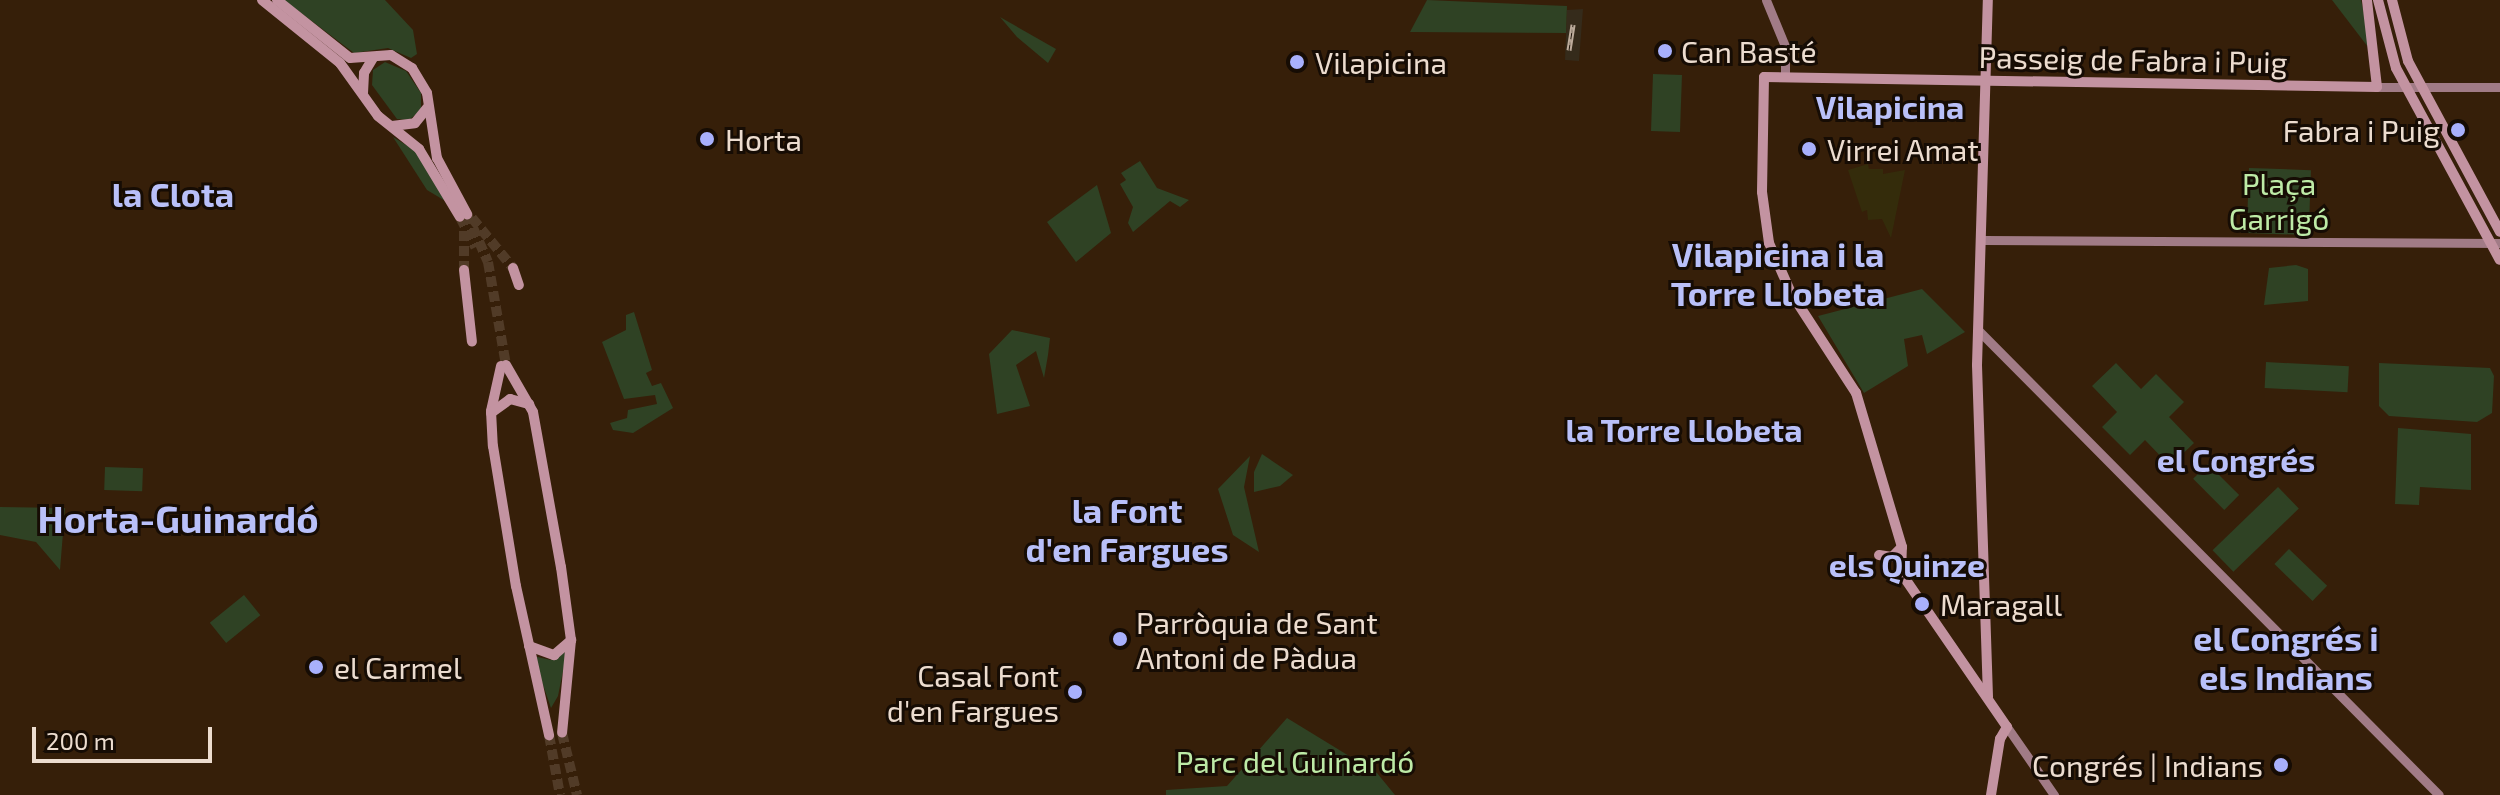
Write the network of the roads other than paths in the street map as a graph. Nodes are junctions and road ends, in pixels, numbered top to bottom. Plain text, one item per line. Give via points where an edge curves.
1 (262, 0) edge
2 (277, 0) edge
3 (1766, 0) edge
4 (1988, 0) edge
5 (2367, 0) edge
6 (2378, 0) edge
7 (2392, 0) edge
8 (373, 58) junction
9 (1785, 75) junction
10 (1987, 79) junction
11 (2377, 87) junction
12 (2422, 87) junction
13 (2500, 87) edge
14 (2406, 88) junction
15 (364, 96) junction
16 (428, 106) junction
17 (387, 124) junction
18 (446, 183) junction
19 (464, 215) tunnel mouth
20 (2500, 232) edge
21 (1984, 240) junction
22 (2495, 243) edge
23 (2500, 260) edge
24 (513, 268) tunnel mouth
25 (464, 270) tunnel mouth
26 (519, 285) dead end
27 (1979, 331) junction
28 (472, 342) dead end
29 (531, 405) junction
30 (490, 415) junction
31 (1902, 547) junction
32 (1879, 555) dead end
33 (571, 640) junction
34 (528, 645) junction
35 (1988, 699) junction
36 (560, 713) junction
37 (546, 715) junction
38 (2007, 727) junction
39 (562, 733) tunnel mouth
40 (549, 735) tunnel mouth
41 (1991, 795) edge
42 (2054, 795) edge
43 (2439, 795) edge

1 - 15 main road via 340,63
2 - 8 main road via 348,57
3 - 9 main road via 1785,46
4 - 10 main road
5 - 11 main road
6 - 14 main road via 2389,51
7 - 12 main road via 2403,51
8 - 15 main road via 364,73
8 - 16 main road via 391,55 412,68 426,88
9 - 10 main road, Passeig de Fabra i Puig
9 - 31 main road, Passeig de Fabra i Puig via 1764,77 1763,216 1783,276 1856,393
10 - 11 main road, Passeig de Fabra i Puig
10 - 21 main road
11 - 14 main road, Passeig de Fabra i Puig
12 - 13 main road, Passeig de Fabra i Puig
12 - 14 main road, Passeig de Fabra i Puig
12 - 20 main road
14 - 22 main road
15 - 17 main road
16 - 17 main road via 411,125
16 - 18 main road via 433,147
17 - 18 main road via 419,149
18 - 19 main road
21 - 22 main road
21 - 27 main road
22 - 23 main road
24 - 26 main road
25 - 28 main road
27 - 35 main road
27 - 43 main road
29 - 30 main road via 510,399
29 - 30 main road via 503,366
29 - 33 main road
30 - 34 main road
31 - 32 main road via 1892,557
31 - 35 main road via 1901,573
33 - 34 main road via 554,655
33 - 36 main road
34 - 37 main road
35 - 38 main road
36 - 37 main road
36 - 39 main road
37 - 40 main road
38 - 41 main road via 2000,739
38 - 42 main road

